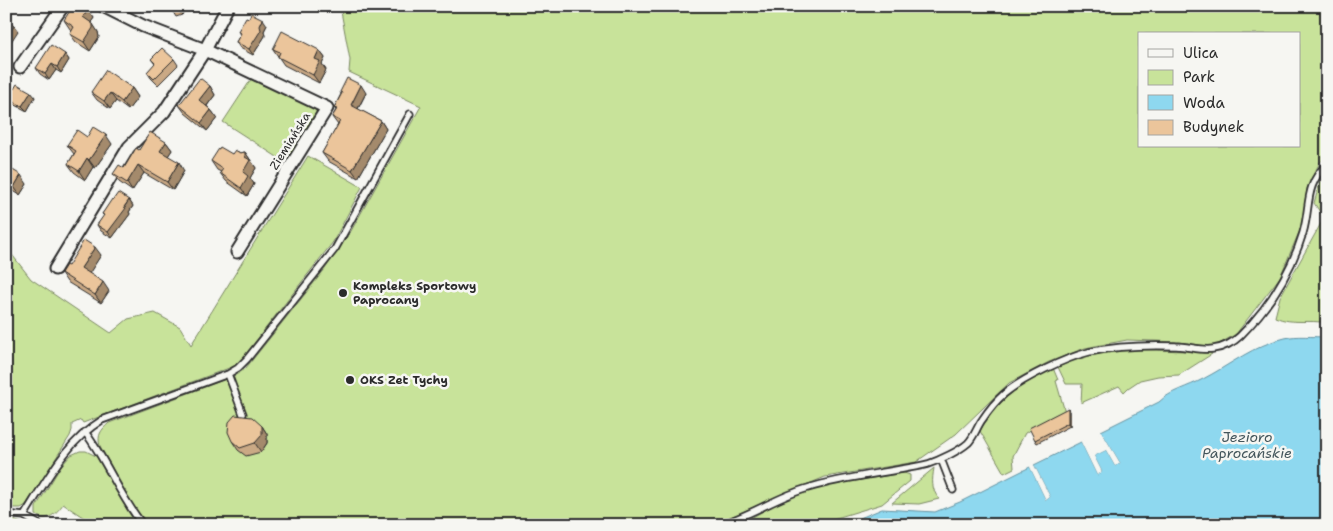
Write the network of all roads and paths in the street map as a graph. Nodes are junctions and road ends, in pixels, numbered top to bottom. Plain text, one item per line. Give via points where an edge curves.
1 (64, 6) edge
2 (103, 6) edge
3 (228, 6) edge
4 (205, 50) junction
5 (20, 67) dead end
6 (410, 114) dead end
7 (1327, 164) edge
8 (237, 252) dead end
9 (55, 268) dead end
10 (228, 374) junction
11 (243, 414) edge
12 (85, 432) junction
13 (941, 459) junction
14 (953, 490) dead end
15 (6, 514) edge
16 (24, 516) junction
17 (40, 525) edge
18 (143, 525) edge
19 (720, 525) edge

1 - 5 street
2 - 4 street, Ziemiańska via 143,26
3 - 4 street
4 - 8 street, Ziemiańska via 327,108
4 - 9 street via 164,112 129,148
6 - 10 lane via 334,249 247,359
7 - 13 lane via 1312,181 1303,233 1288,270 1262,311 1238,338 1213,350 1176,346 1088,352 1033,375 1004,394 983,418 968,443
10 - 11 lane
10 - 12 lane via 102,420
12 - 16 lane via 69,447
12 - 18 lane
13 - 14 lane
13 - 19 lane via 806,488
15 - 16 lane
16 - 17 lane

